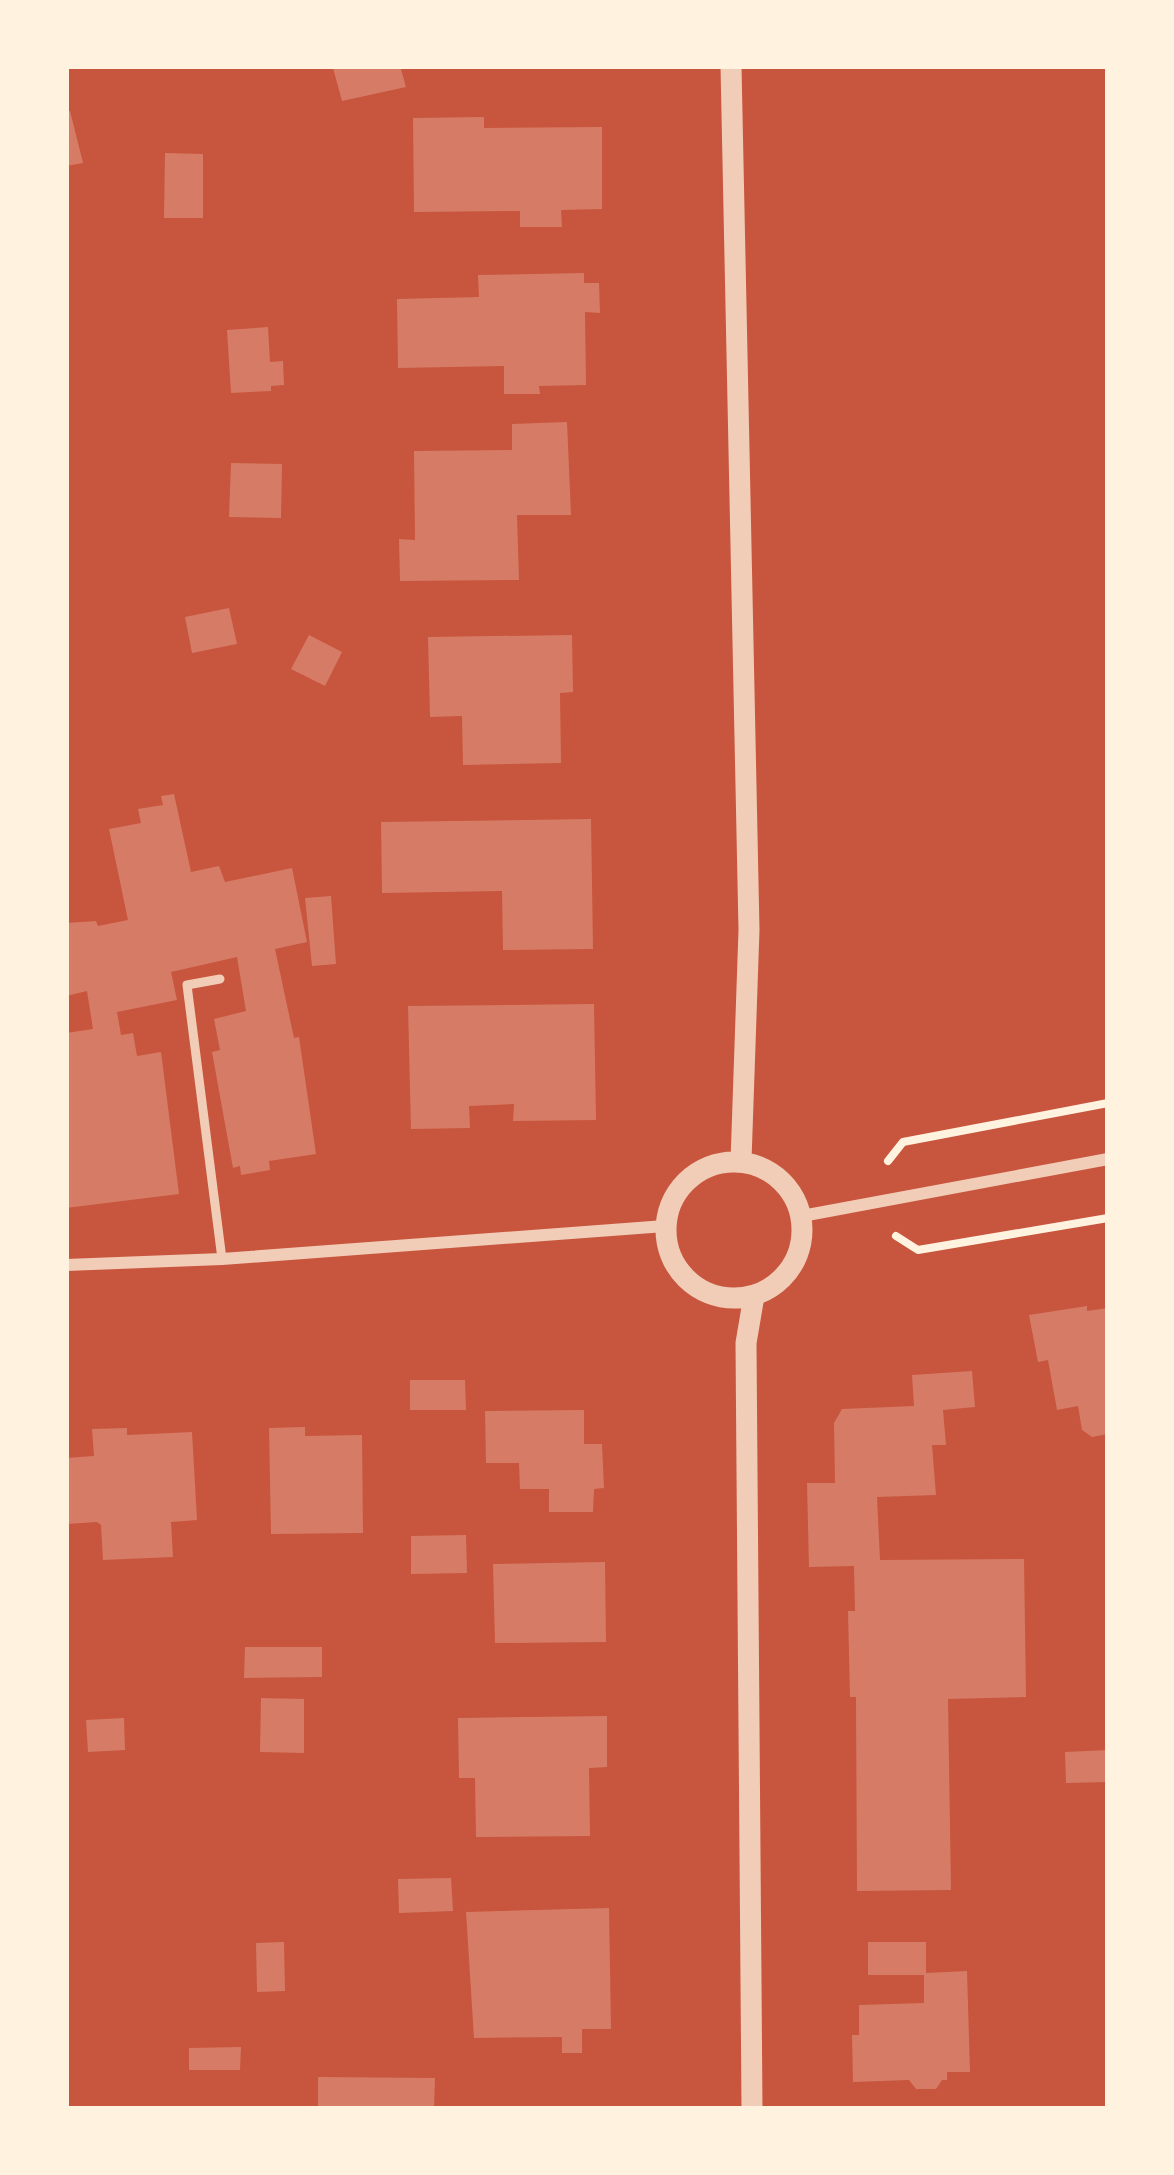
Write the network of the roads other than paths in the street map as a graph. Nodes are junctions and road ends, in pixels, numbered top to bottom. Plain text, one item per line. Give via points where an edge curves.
1 (731, 66) edge
2 (220, 980) dead end
3 (1108, 1159) edge
4 (741, 1161) junction
5 (802, 1216) junction
6 (665, 1226) junction
7 (222, 1259) junction
8 (66, 1265) edge
9 (754, 1296) junction
10 (752, 2109) edge

1 - 4 street via 749,930
2 - 7 lane via 187,985
3 - 5 street
4 - 5 street via 769,1170 791,1190
4 - 6 street via 713,1164 690,1178
5 - 9 street via 794,1265
6 - 7 street
6 - 9 street via 677,1268 692,1284 711,1294
7 - 8 street
9 - 10 street via 746,1342

